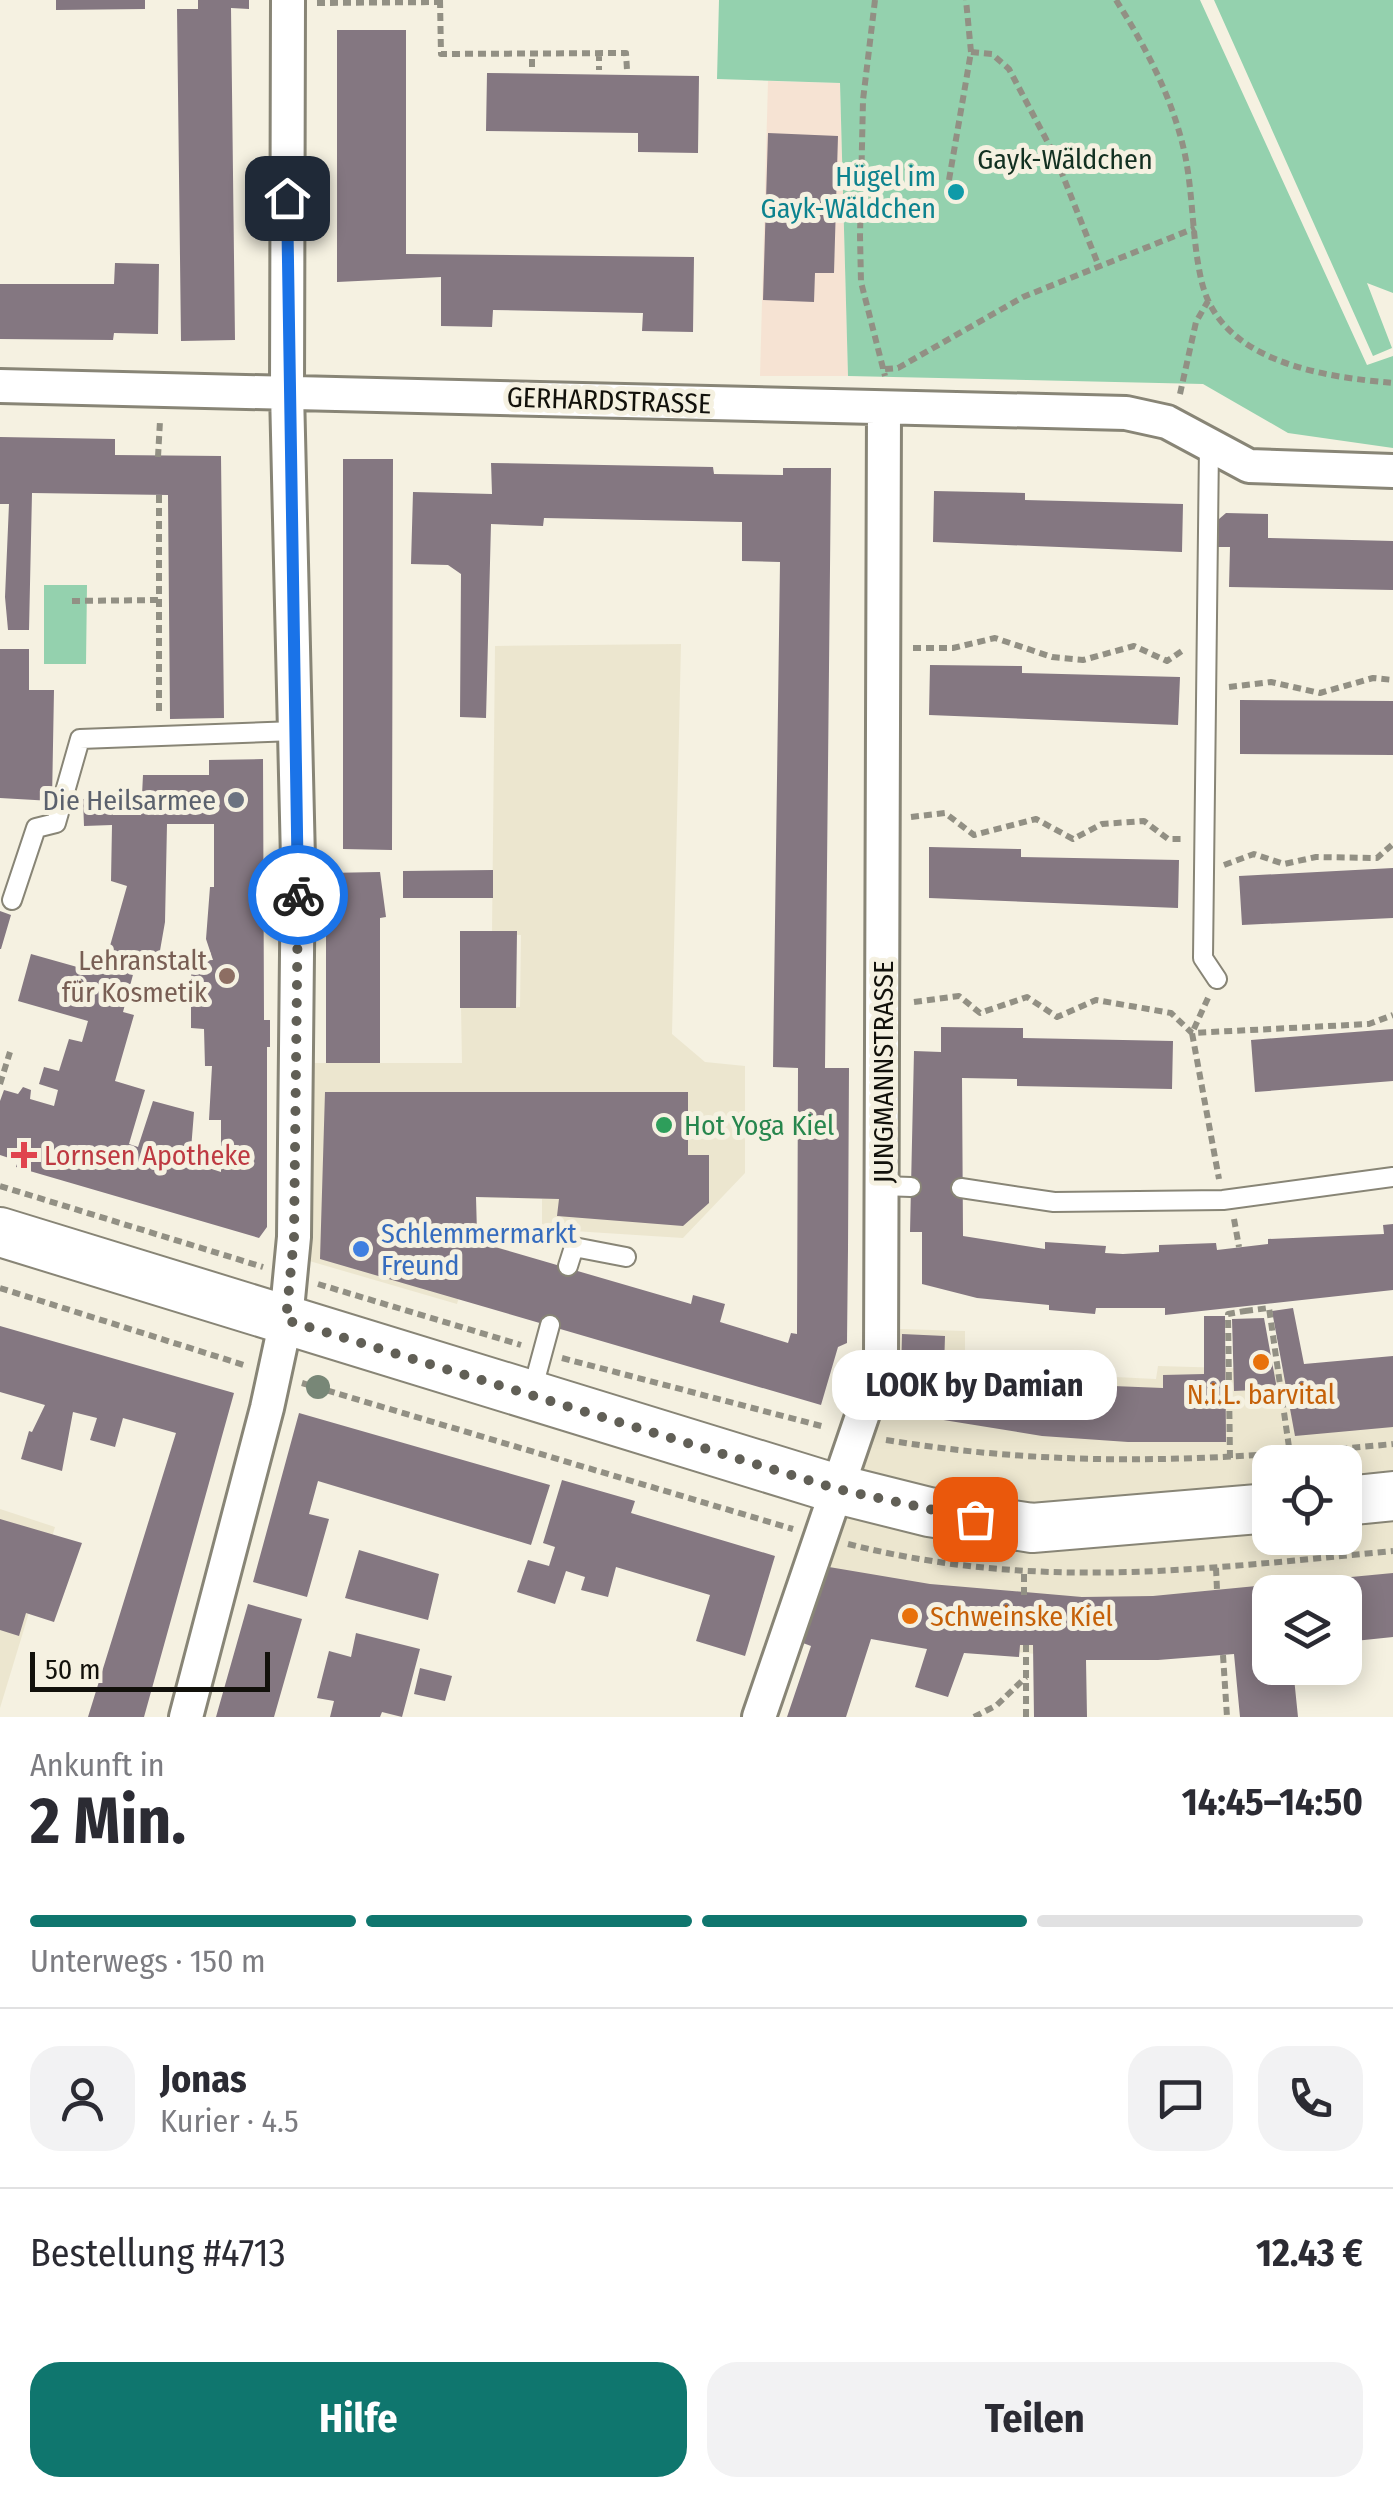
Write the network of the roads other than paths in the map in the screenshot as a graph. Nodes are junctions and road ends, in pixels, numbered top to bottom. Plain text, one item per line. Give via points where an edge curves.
1 (288, 2) edge
2 (0, 386) edge
3 (287, 392) junction
4 (884, 408) junction
5 (1210, 446) junction
6 (1393, 472) edge
7 (294, 732) junction
8 (12, 900) dead end
9 (1217, 979) road end
10 (1393, 1178) edge
11 (961, 1188) dead end
12 (0, 1232) edge
13 (626, 1257) dead end
14 (568, 1266) dead end
15 (288, 1297) junction
16 (550, 1324) dead end
17 (536, 1374) junction
18 (837, 1489) junction
19 (1393, 1496) edge
20 (1362, 1499) edge
21 (1252, 1510) edge
22 (186, 1717) edge
23 (759, 1717) edge

1 - 3 street
2 - 3 street, GERHARDSTRASSE
3 - 4 street, GERHARDSTRASSE
3 - 7 street
4 - 5 street, GERHARDSTRASSE via 1126,412 1166,422
4 - 18 street, JUNGMANNSTRASSE via 883,1008 896,1186 881,1360
5 - 6 street, GERHARDSTRASSE via 1266,469
5 - 9 lane via 1203,958
7 - 8 lane via 80,739 56,822 36,828
7 - 15 street via 297,998
10 - 11 lane via 1223,1200 1054,1202
12 - 15 main road
13 - 14 lane via 574,1247
15 - 17 main road
15 - 22 street
16 - 17 lane
17 - 18 main road
18 - 21 main road via 1032,1528
18 - 23 street, JUNGMANNSTRASSE
19 - 20 main road

